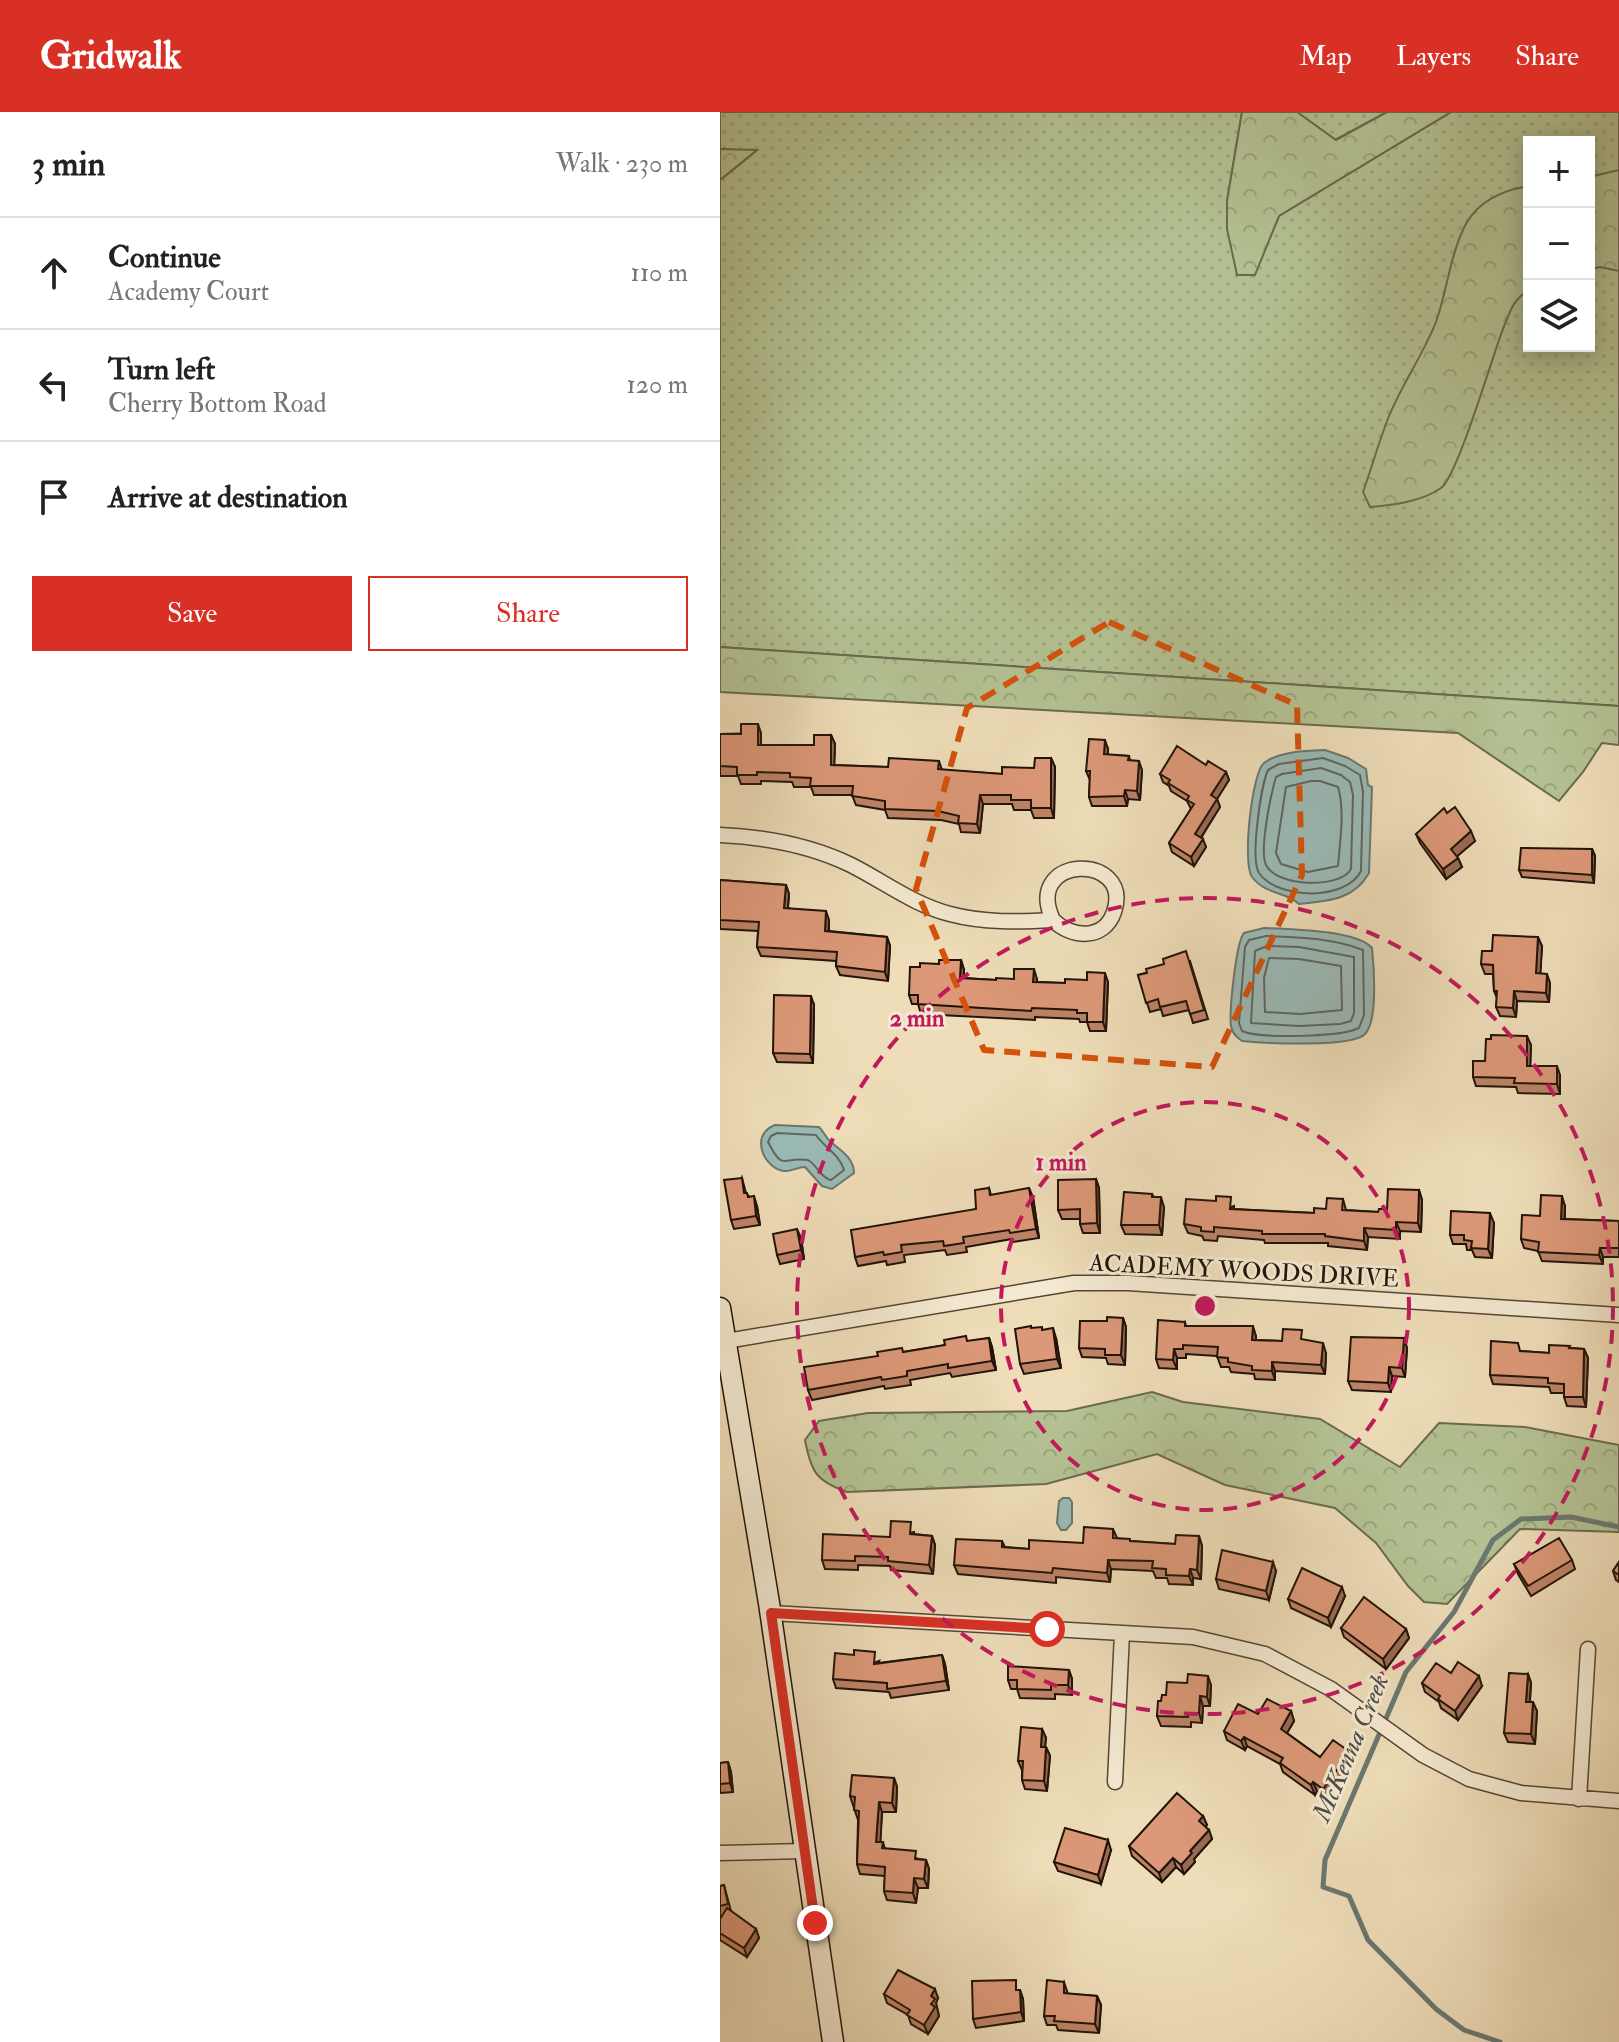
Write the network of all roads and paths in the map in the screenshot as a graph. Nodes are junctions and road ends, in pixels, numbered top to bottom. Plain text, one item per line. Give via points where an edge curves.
1 (720, 835) edge
2 (1053, 920) junction
3 (720, 1308) edge
4 (1619, 1315) edge
5 (723, 1341) edge
6 (771, 1613) junction
7 (1122, 1633) junction
8 (1588, 1649) dead end
9 (1115, 1782) dead end
10 (1579, 1799) junction
11 (1619, 1801) edge
12 (804, 1851) junction
13 (720, 1853) edge
14 (833, 2042) edge

1 - 2 street via 802,846 948,914 1001,923
2 - 2 street via 1048,901 1059,875 1086,867 1110,882 1115,910 1097,931 1077,935
3 - 5 main road
4 - 5 street, ACADEMY WOODS DRIVE via 1074,1283
5 - 6 main road
6 - 7 street
6 - 12 main road
7 - 9 street
7 - 10 street via 1193,1637 1265,1654 1331,1689 1423,1755 1469,1779 1521,1793
8 - 10 street
10 - 11 street
12 - 13 street
12 - 14 main road

